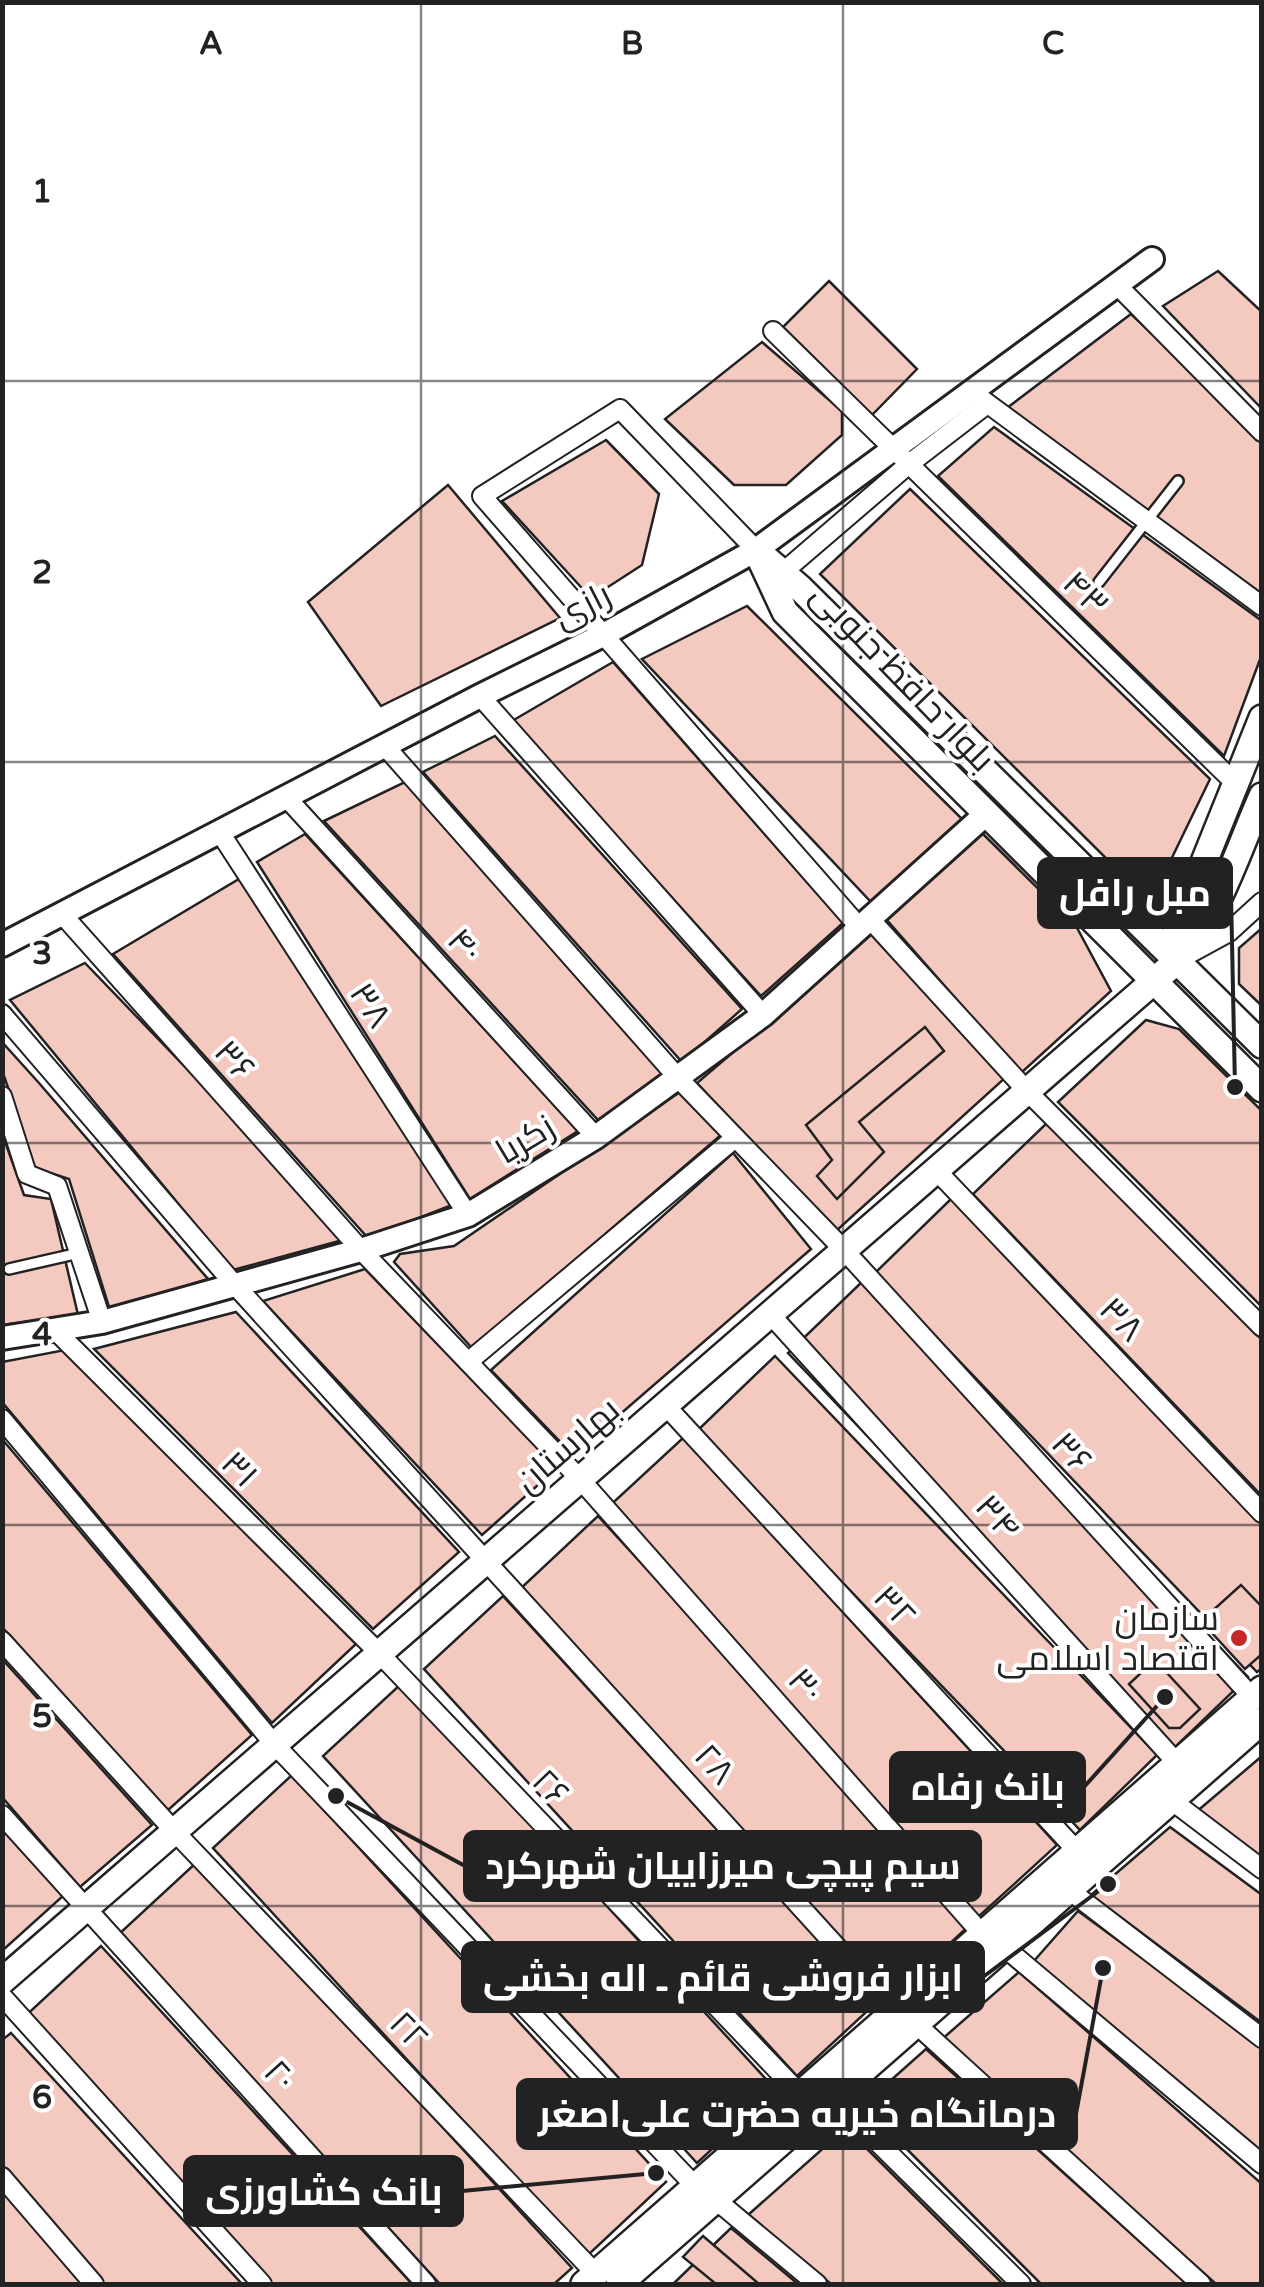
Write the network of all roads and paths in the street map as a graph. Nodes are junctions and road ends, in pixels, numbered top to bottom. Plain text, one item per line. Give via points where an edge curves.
1 (1152, 259) dead end
2 (1117, 285) junction
3 (773, 331) dead end
4 (979, 398) junction
5 (1262, 432) edge
6 (901, 457) junction
7 (1178, 481) dead end
8 (1146, 521) junction
9 (756, 550) junction
10 (782, 573) junction
11 (1099, 582) dead end
12 (1262, 606) edge
13 (606, 634) junction
14 (480, 696) junction
15 (1262, 718) edge
16 (384, 745) junction
17 (1234, 782) junction
18 (1262, 796) edge
19 (286, 797) junction
20 (987, 813) junction
21 (219, 832) junction
22 (1262, 902) edge
23 (62, 914) junction
24 (1197, 914) junction
25 (865, 923) junction
26 (2, 945) edge
27 (1176, 961) junction
28 (1152, 982) junction
29 (2, 1014) edge
30 (763, 1015) junction
31 (1262, 1044) edge
32 (679, 1079) junction
33 (1262, 1089) edge
34 (1027, 1091) junction
35 (2, 1096) edge
36 (596, 1137) junction
37 (736, 1138) junction
38 (936, 1170) junction
39 (468, 1214) junction
40 (361, 1250) junction
41 (844, 1250) junction
42 (79, 1253) junction
43 (9, 1269) dead end
44 (234, 1284) junction
45 (770, 1314) junction
46 (102, 1322) junction
47 (1262, 1327) edge
48 (55, 1330) junction
49 (2, 1338) edge
50 (468, 1362) junction
51 (665, 1405) junction
52 (2, 1419) edge
53 (580, 1479) junction
54 (1262, 1513) edge
55 (487, 1560) junction
56 (2, 1641) edge
57 (380, 1654) junction
58 (1258, 1702) edge
59 (275, 1744) junction
60 (1177, 1763) junction
61 (1172, 1800) junction
62 (2, 1814) edge
63 (175, 1832) junction
64 (1077, 1851) junction
65 (1262, 1869) edge
66 (1069, 1890) junction
67 (85, 1910) junction
68 (993, 1941) junction
69 (2, 1982) edge
70 (2, 1996) edge
71 (906, 2018) junction
72 (1262, 2038) edge
73 (800, 2094) junction
74 (832, 2098) junction
75 (1262, 2164) edge
76 (2, 2177) edge
77 (706, 2193) junction
78 (600, 2281) edge
79 (94, 2284) edge
80 (262, 2284) edge
81 (426, 2284) edge
82 (816, 2284) edge
83 (1021, 2284) edge
84 (1201, 2284) edge

1 - 2 street, رازی
2 - 4 street, رازی
2 - 5 street
3 - 6 street, ۴۳
4 - 6 street, رازی
4 - 8 street
6 - 9 street, رازی
6 - 10 street
6 - 17 street, ۴۳
7 - 8 lane
8 - 11 lane
8 - 12 street
9 - 10 main road, بلوار حافظ جنوبی
9 - 13 street, رازی
9 - 13 street via 620,409 482,496
9 - 20 main road, بلوار حافظ جنوبی via 786,612
10 - 27 main road, بلوار حافظ جنوبی
13 - 14 street, رازی
13 - 25 street
14 - 16 street, رازی
14 - 30 street
15 - 17 main road
16 - 19 street, رازی
16 - 32 street, ۳۶
17 - 24 main road
18 - 24 main road
19 - 21 street, رازی
19 - 36 street, ۴۰
20 - 25 street, زکریا
20 - 28 main road, بلوار حافظ جنوبی
21 - 23 street, رازی
21 - 39 street, ۳۸
22 - 27 street via 1229,932
23 - 26 street, رازی
23 - 40 street, ۳۶
24 - 27 main road via 1176,934
25 - 30 street, زکریا
25 - 34 street
27 - 28 main road, بهارستان
27 - 31 main road, بلوار حافظ جنوبی
28 - 33 main road, بلوار حافظ جنوبی
28 - 34 main road, بهارستان
29 - 44 street
30 - 32 street, زکریا
32 - 36 street, زکریا
32 - 37 street, ۳۶
34 - 38 main road, بهارستان
34 - 47 street
35 - 42 street via 27,1174 58,1186
36 - 39 street, زکریا
37 - 41 street, ۳۶
37 - 50 street
38 - 41 main road, بهارستان
38 - 54 street, ۳۸
39 - 40 street, زکریا
40 - 44 street, زکریا
40 - 50 street, ۳۶
41 - 45 main road, بهارستان
41 - 58 street, ۳۶
42 - 43 lane
42 - 46 street
44 - 46 street, زکریا
44 - 55 street, ۲۸
45 - 51 main road, بهارستان
45 - 60 street, ۳۴
46 - 48 street, زکریا
48 - 49 street, زکریا
48 - 57 street, ۳۱
50 - 53 street, ۳۰
51 - 53 main road, بهارستان
51 - 64 street, ۳۲
52 - 59 street
53 - 55 main road, بهارستان
53 - 68 street, ۳۰
55 - 57 main road, بهارستان
55 - 71 street, ۲۸
56 - 63 street, ۲۲
57 - 59 main road, بهارستان
57 - 73 street, ۲۶
58 - 60 main road
58 - 61 main road
59 - 63 main road, بهارستان
59 - 77 street
60 - 64 main road
61 - 65 street
61 - 66 main road
62 - 67 street, ۲۰
63 - 67 main road, بهارستان
63 - 78 street, ۲۲
64 - 68 main road
66 - 68 main road
66 - 72 street
67 - 69 main road, بهارستان
67 - 81 street, ۲۰
68 - 71 main road
68 - 75 street, ۳۰
70 - 80 street
71 - 73 main road
71 - 74 main road
71 - 84 street, ۲۸
73 - 77 main road
74 - 77 main road
74 - 83 street
76 - 79 street
77 - 78 main road
77 - 82 street

